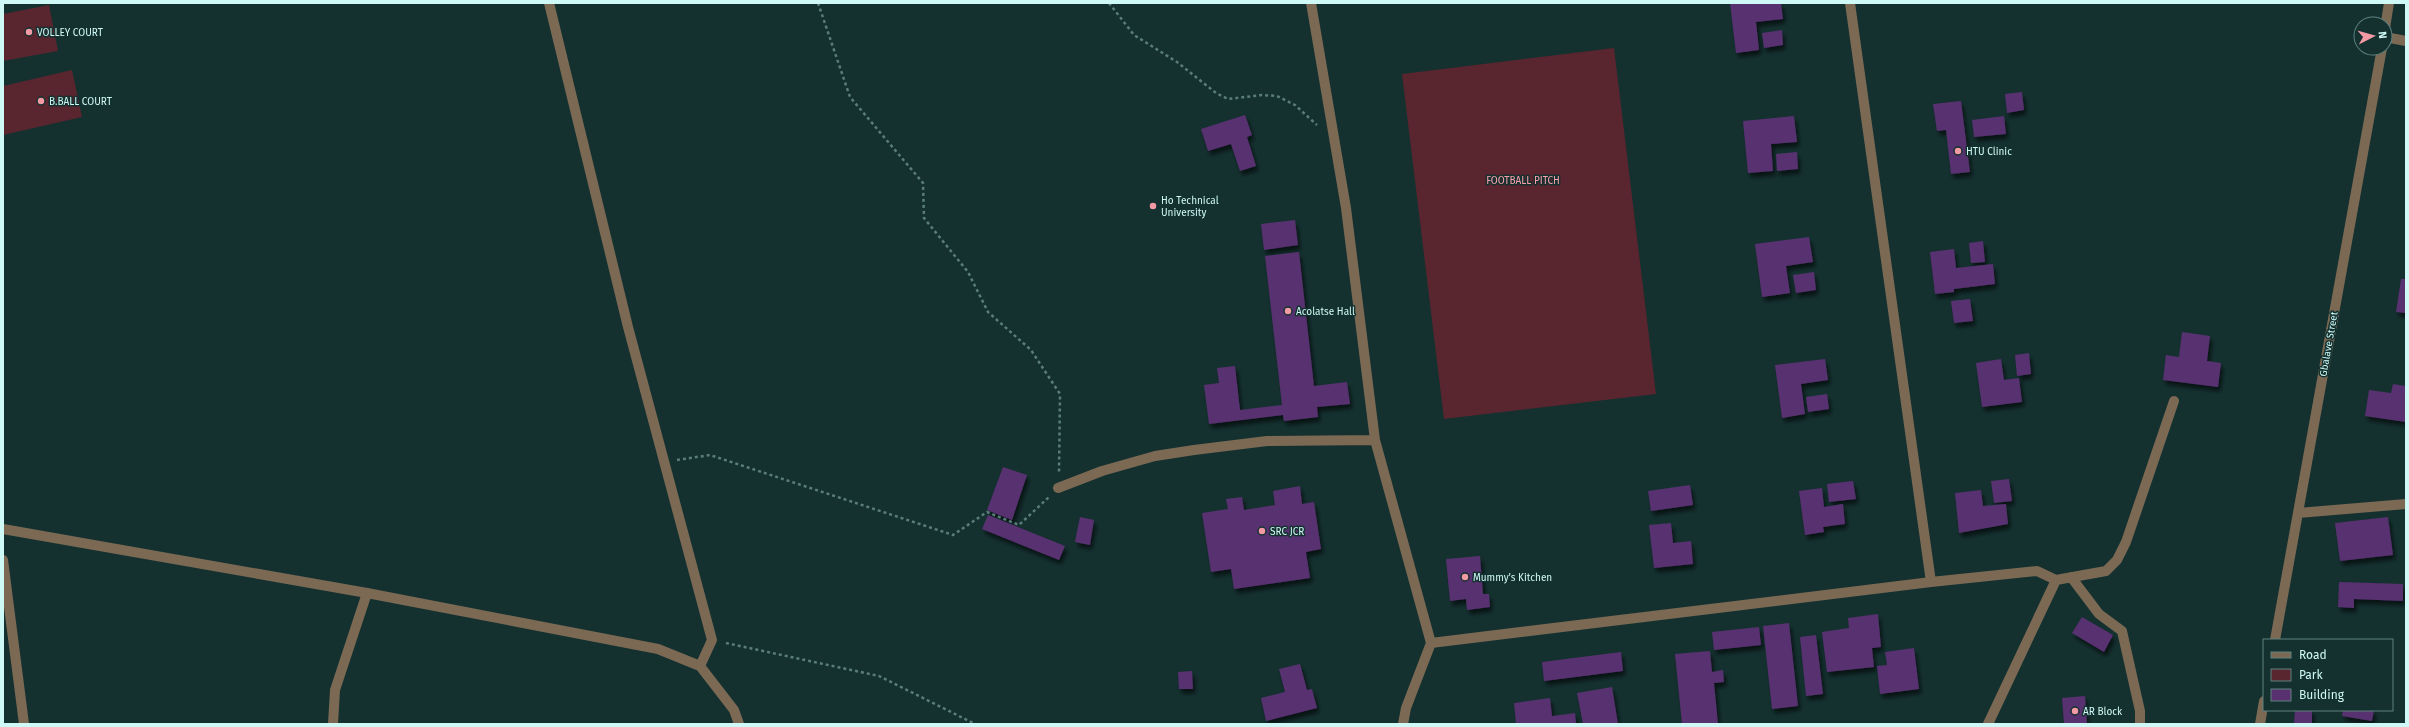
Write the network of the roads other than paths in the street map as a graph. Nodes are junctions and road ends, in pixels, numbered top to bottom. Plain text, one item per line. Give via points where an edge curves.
1 (549, 3) edge
2 (1311, 3) edge
3 (1850, 3) edge
4 (2389, 3) edge
5 (2387, 16) edge
6 (2393, 39) edge
7 (2406, 41) edge
8 (2381, 56) edge
9 (2174, 400) dead end
10 (1375, 440) junction
11 (1058, 488) road end
12 (2406, 504) edge
13 (2298, 513) junction
14 (3, 529) edge
15 (3, 560) edge
16 (2071, 577) junction
17 (2056, 580) junction
18 (1930, 582) junction
19 (367, 593) junction
20 (2275, 639) edge
21 (1431, 643) junction
22 (700, 666) junction
23 (2263, 706) edge
24 (2140, 711) junction
25 (24, 724) edge
26 (333, 724) edge
27 (739, 724) edge
28 (1403, 724) edge
29 (1988, 724) edge
30 (2140, 724) edge
31 (2149, 724) edge
32 (2260, 724) edge

1 - 22 street via 665,469 712,640
2 - 10 street via 1346,208
3 - 18 street
4 - 5 street
6 - 7 street
8 - 13 street, Gbalave Street
9 - 16 street via 2126,542 2117,560 2106,572
10 - 11 street via 1267,441 1155,456 1102,471
10 - 21 street
12 - 13 street
13 - 20 street, Gbalave Street
14 - 19 street
15 - 25 street
16 - 17 street
16 - 24 street via 2099,614 2122,631
17 - 18 street via 2037,571
17 - 29 street
18 - 21 street
19 - 22 street via 658,650
19 - 26 street via 335,690
21 - 28 street via 1406,708
22 - 27 street via 734,710
23 - 32 street
24 - 30 street
24 - 31 street

